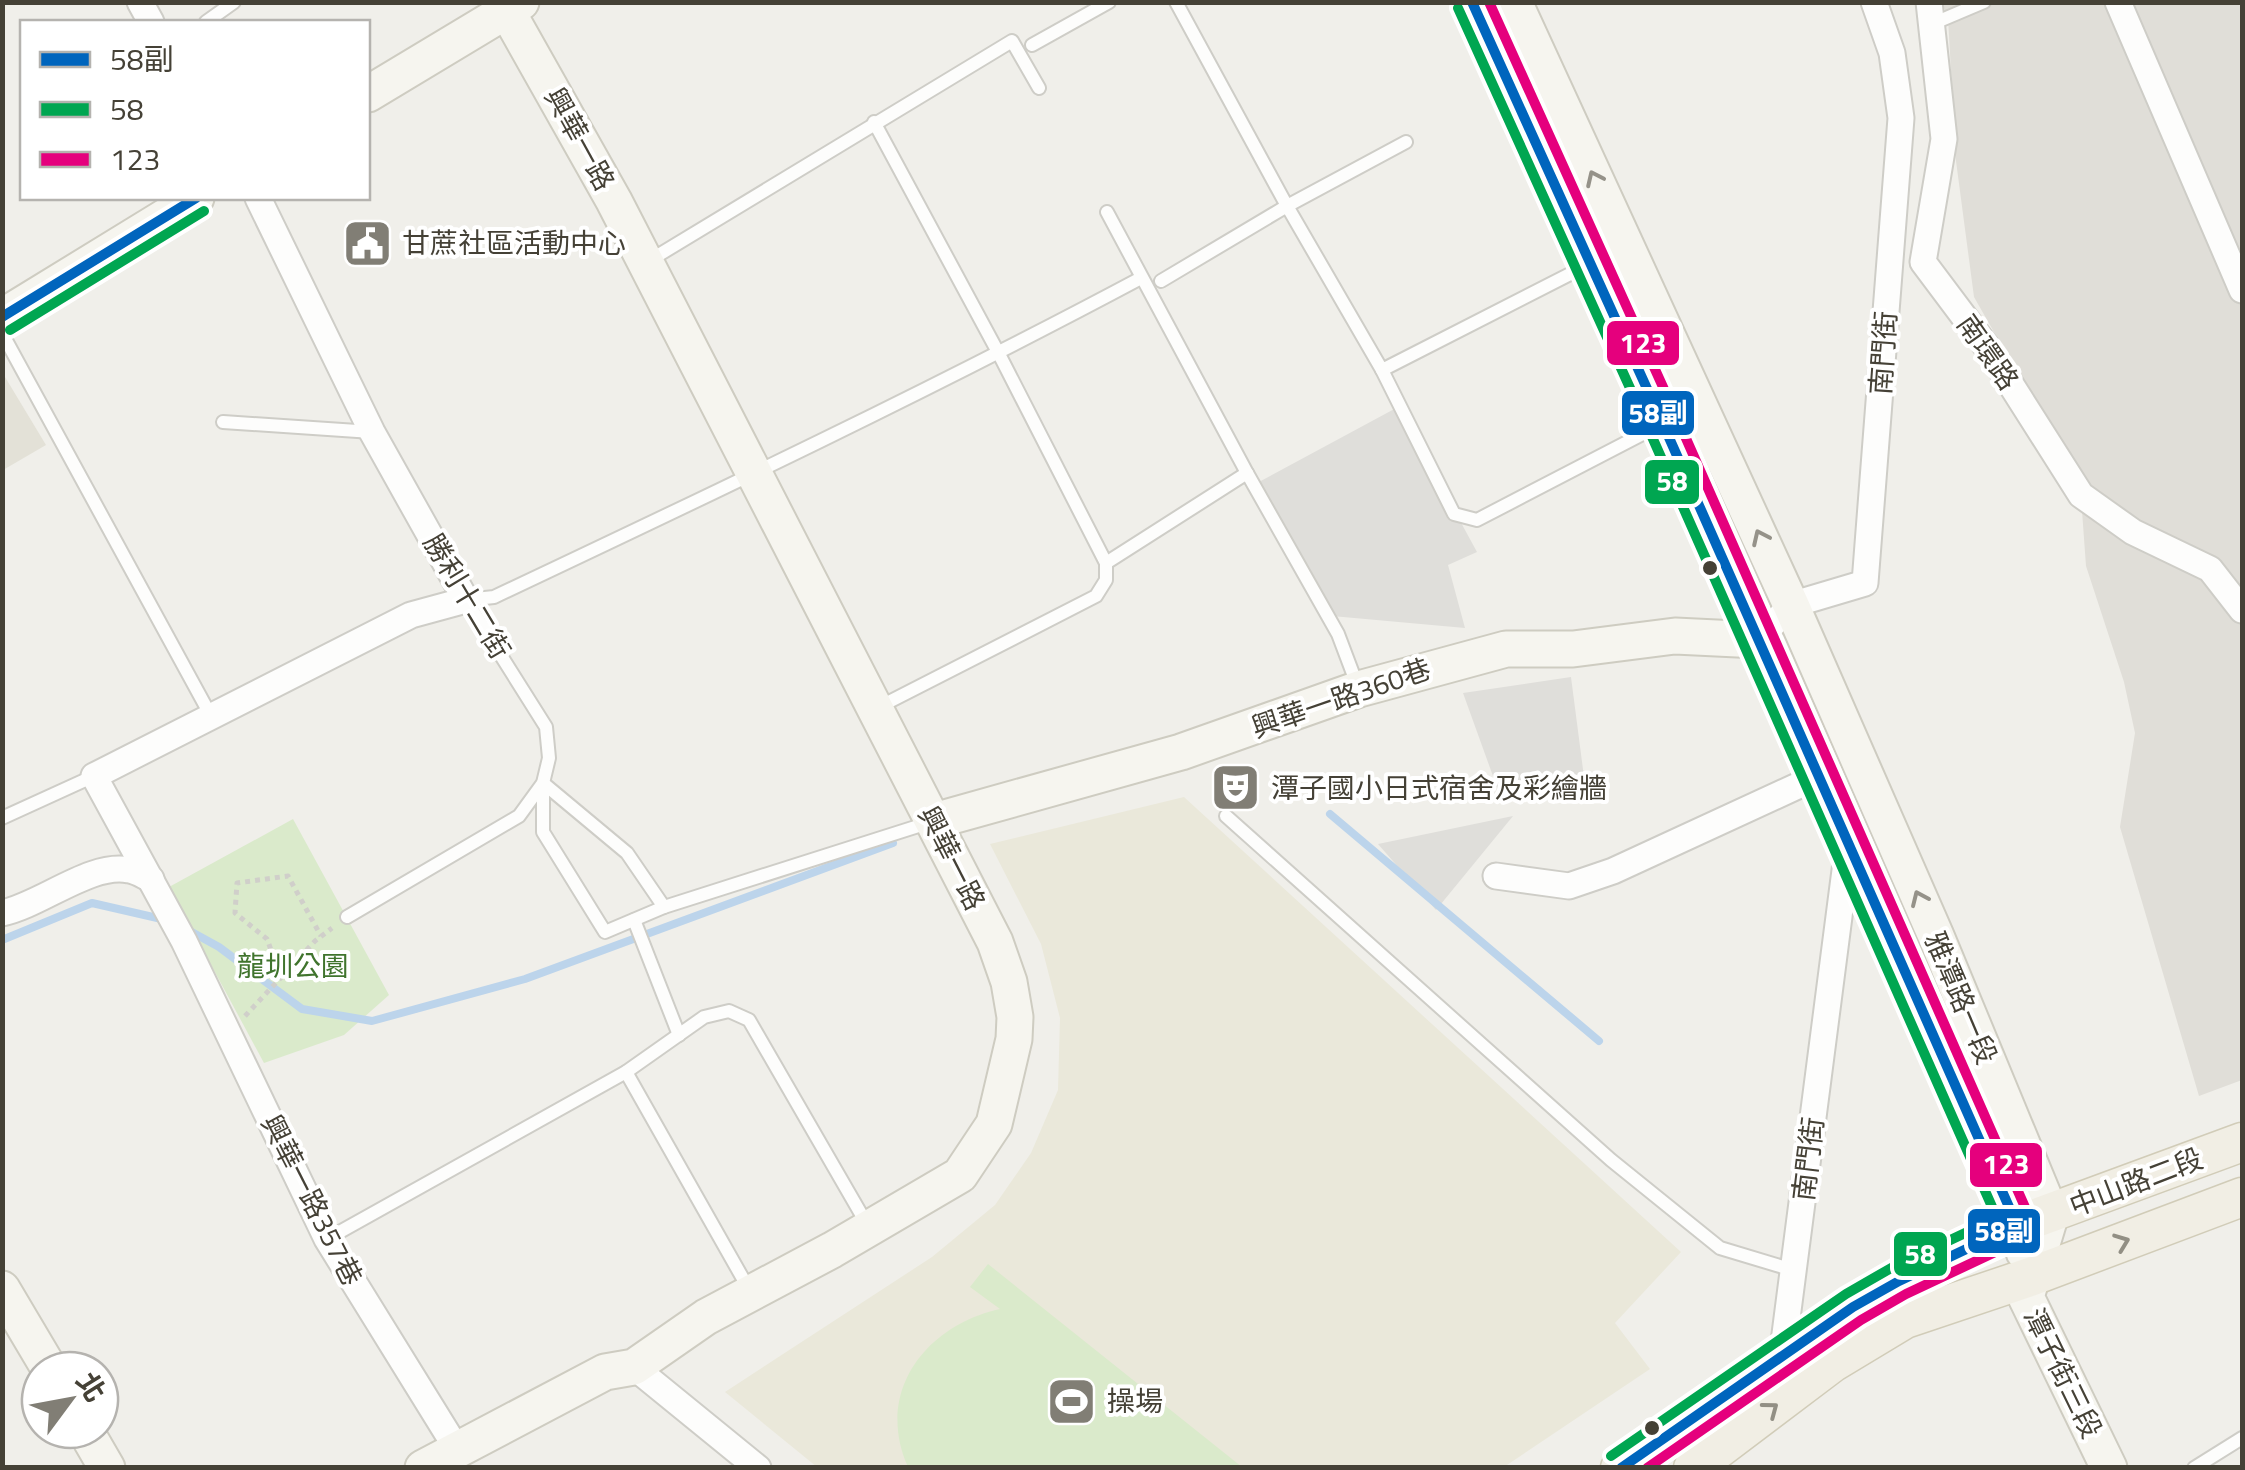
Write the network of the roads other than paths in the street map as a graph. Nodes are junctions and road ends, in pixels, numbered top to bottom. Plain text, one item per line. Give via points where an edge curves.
1 (234, 2) edge
2 (1108, 2) edge
3 (1176, 2) edge
4 (1472, 2) edge
5 (1514, 2) edge
6 (1874, 2) edge
7 (1984, 2) edge
8 (2118, 2) edge
9 (507, 5) edge
10 (1930, 13) edge
11 (209, 20) edge
12 (1032, 44) dead end
13 (1038, 88) dead end
14 (370, 93) edge
15 (874, 122) junction
16 (1406, 142) dead end
17 (193, 200) edge
18 (259, 200) edge
19 (1287, 206) junction
20 (1107, 212) dead end
21 (1625, 246) junction
22 (2235, 255) edge
23 (1590, 262) junction
24 (645, 264) junction
25 (1142, 278) junction
26 (1161, 281) dead end
27 (2242, 290) edge
28 (2, 318) edge
29 (2, 333) edge
30 (999, 354) junction
31 (1382, 370) junction
32 (223, 422) dead end
33 (1663, 424) junction
34 (372, 432) junction
35 (1247, 473) junction
36 (754, 475) junction
37 (1106, 563) junction
38 (466, 600) junction
39 (1791, 605) junction
40 (2242, 610) edge
41 (1758, 640) junction
42 (1359, 688) junction
43 (875, 709) junction
44 (211, 716) junction
45 (94, 776) junction
46 (1819, 776) junction
47 (543, 782) junction
48 (1226, 816) dead end
49 (2, 818) edge
50 (934, 821) junction
51 (1849, 842) junction
52 (1496, 876) dead end
53 (151, 879) junction
54 (664, 907) junction
55 (2, 913) edge
56 (347, 917) road end
57 (636, 925) junction
58 (679, 1035) junction
59 (626, 1072) junction
60 (2242, 1142) edge
61 (2242, 1197) edge
62 (2034, 1220) junction
63 (869, 1228) junction
64 (327, 1239) junction
65 (1793, 1270) junction
66 (2030, 1277) junction
67 (746, 1284) dead end
68 (2, 1290) edge
69 (38, 1350) edge
70 (1782, 1357) junction
71 (634, 1367) junction
72 (2242, 1438) edge
73 (457, 1449) junction
74 (2108, 1466) edge
75 (422, 1468) edge
76 (758, 1468) edge
77 (1620, 1468) edge
78 (1693, 1468) edge
79 (2194, 1468) edge

1 - 11 lane
2 - 12 lane
3 - 19 lane
4 - 23 street, 雅潭路一段
21 -> 5 street, 雅潭路一段
6 - 39 street, 南門街 via 1892,53 1901,118 1864,582
7 - 10 lane
8 - 22 street
9 - 14 street
9 - 24 street, 興華一路
10 - 40 street, 南環路 via 1944,139 1924,262 2081,495 2133,532 2210,569
13 - 15 lane via 1012,40
15 - 24 lane
15 - 30 lane
16 - 19 lane
17 - 28 street
18 - 34 street, 勝利十二街
19 - 26 lane
19 - 31 lane
20 - 25 lane
21 - 23 lane
39 -> 21 street, 雅潭路一段
22 - 27 street
23 - 31 lane
23 - 33 street, 雅潭路一段
24 - 36 street, 興華一路
25 - 30 lane
25 - 35 lane
29 - 44 lane
30 - 36 lane
30 - 37 lane
31 - 33 lane via 1454,514 1478,520
32 - 34 lane
33 - 41 street, 雅潭路一段
34 - 38 street, 勝利十二街
35 - 37 lane
35 - 42 lane via 1338,634
36 - 38 lane via 494,596
36 - 43 street, 興華一路
37 - 43 lane via 1096,596
38 - 44 street via 411,615
38 - 47 lane, 勝利十二街 via 546,727
39 - 41 street, 南門街
62 -> 39 street, 雅潭路一段 via 1936,936
41 - 42 street, 興華一路360巷 via 1675,636 1573,649 1506,649
41 - 46 street, 雅潭路一段
42 - 50 street, 興華一路360巷 via 1181,752
43 - 50 street, 興華一路
44 - 45 street
45 - 49 lane
45 - 53 street
46 - 51 street, 雅潭路一段
46 - 52 street via 1569,886
47 - 54 lane via 627,854
47 - 56 lane via 519,816
47 - 57 lane, 勝利十二街 via 542,832 606,932
48 - 65 lane via 1610,1160 1720,1248
50 - 54 lane
50 - 63 street, 興華一路 via 1009,982 1014,1039 994,1124 970,1162 960,1175
51 - 62 street, 雅潭路一段
51 - 65 street, 南門街
53 - 55 street via 128,870 100,871
53 - 64 street, 興華一路357巷
54 - 57 lane
57 - 58 lane
58 - 59 lane
58 - 63 lane via 704,1017 729,1011 749,1020
59 - 64 lane
59 - 67 lane
60 - 62 main road, 中山路二段
66 -> 61 main road, 中山路二段
62 - 66 street, 雅潭路一段
62 - 70 main road, 中山路二段 via 1899,1281
63 - 71 street, 興華一路 via 706,1317
64 - 73 street, 興華一路357巷
65 - 70 street, 南門街
66 - 74 street, 潭子街三段 via 2026,1296
78 -> 66 main road, 中山路二段 via 1832,1363 1904,1319
68 - 69 street
70 - 77 main road, 中山路二段
71 - 73 street, 興華一路 via 604,1372
71 - 76 street
72 - 79 lane
73 - 75 street, 興華一路

